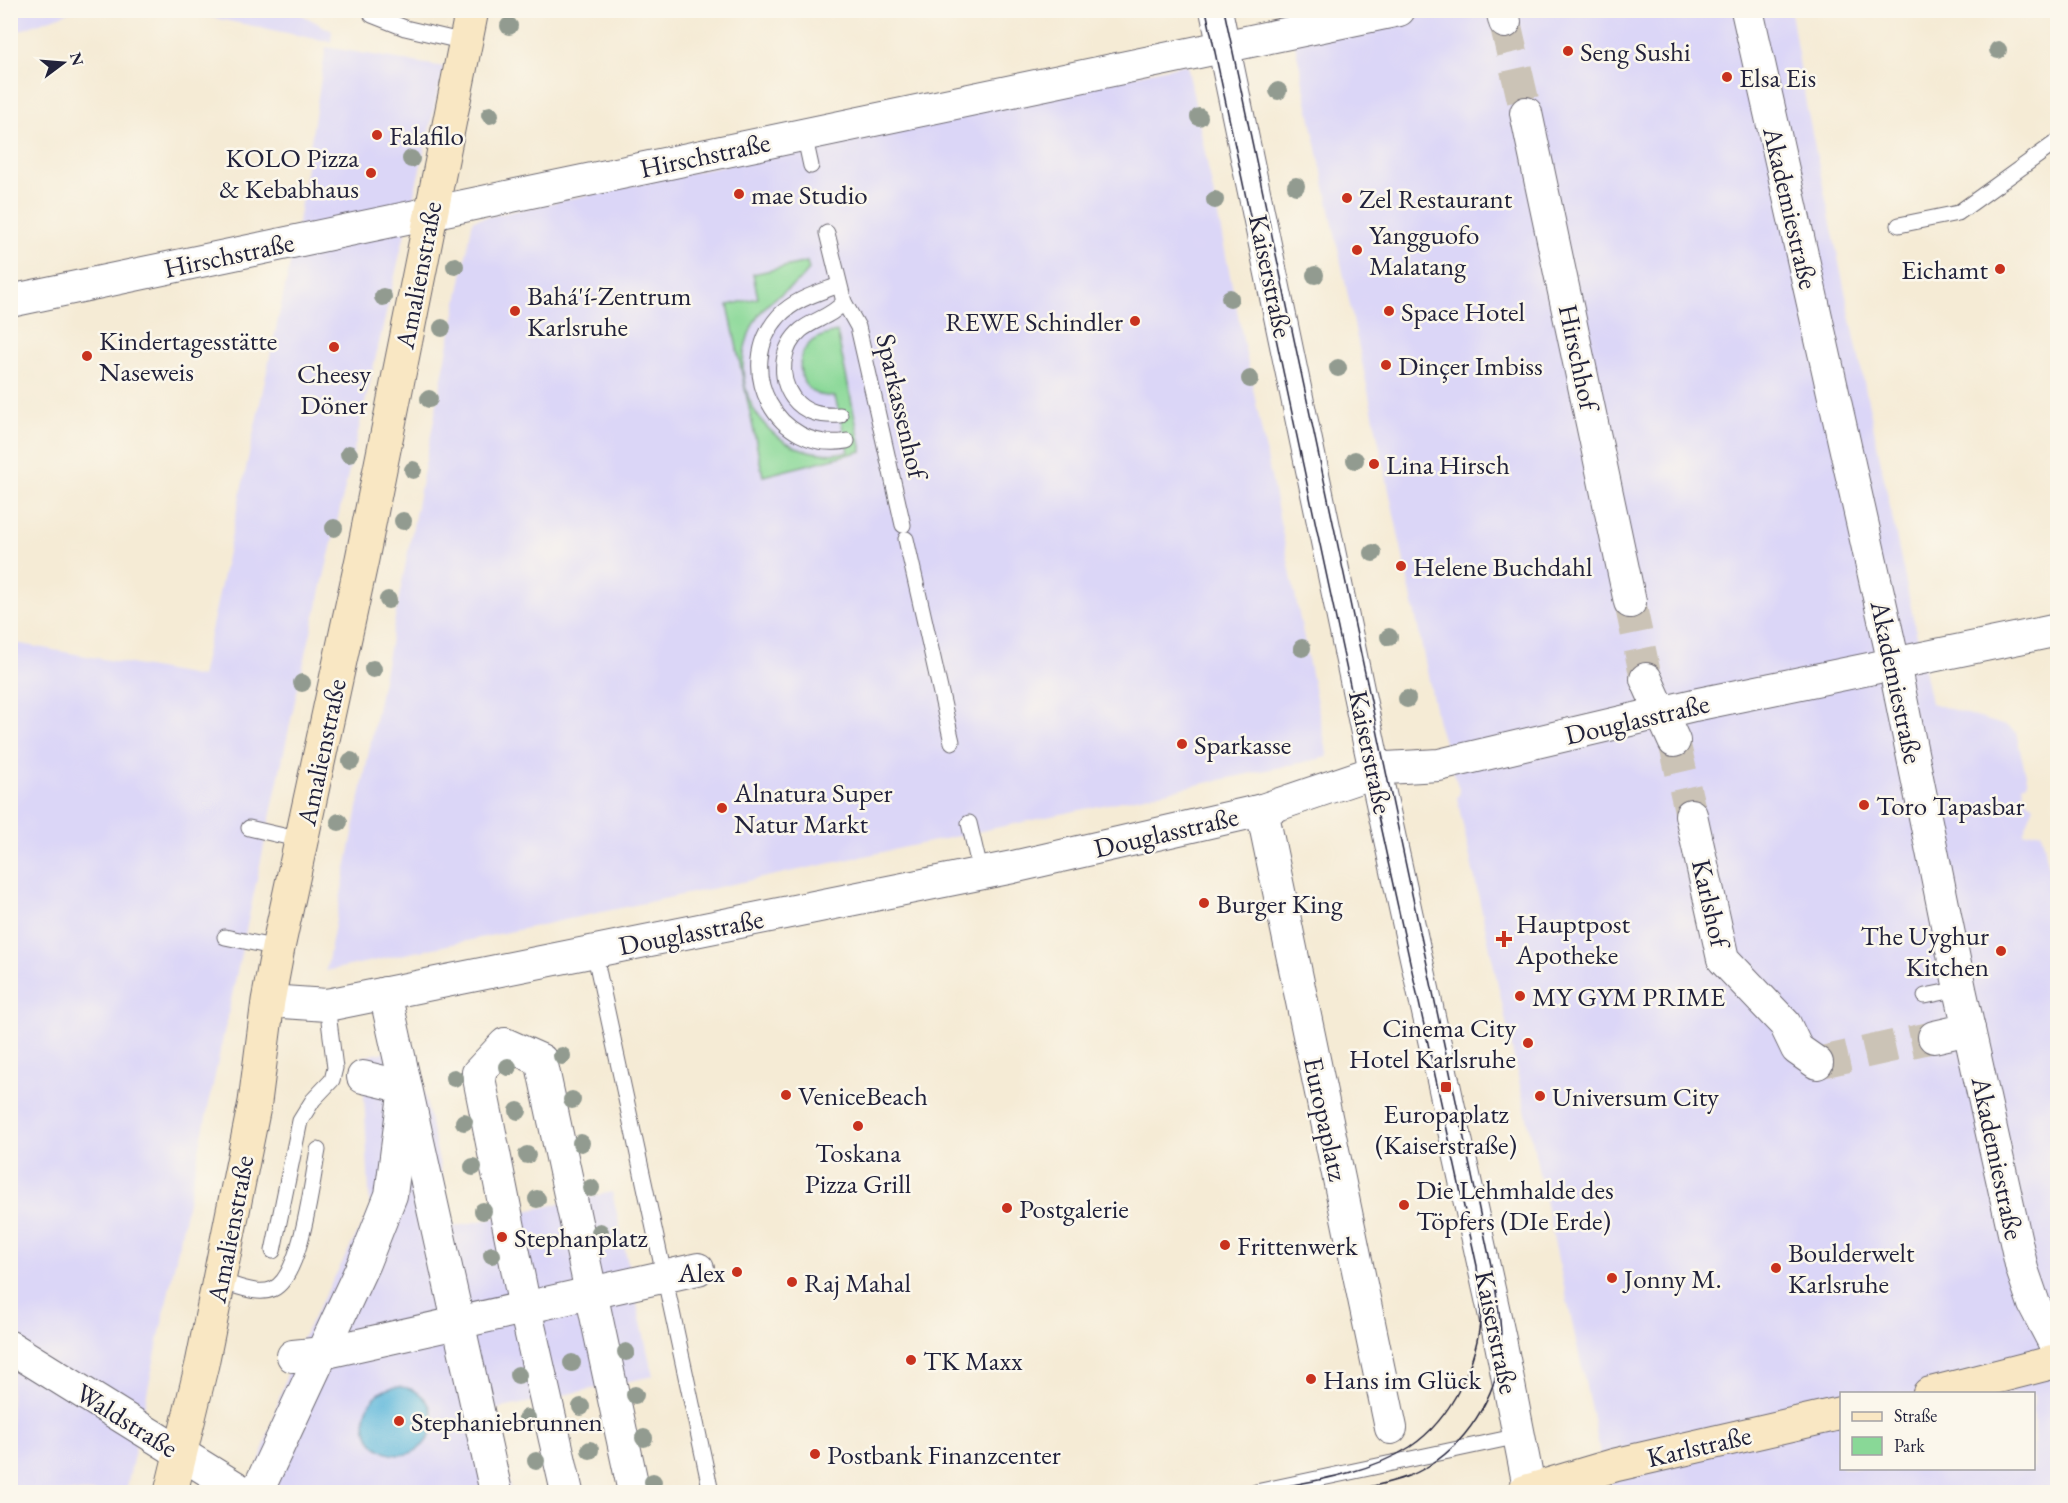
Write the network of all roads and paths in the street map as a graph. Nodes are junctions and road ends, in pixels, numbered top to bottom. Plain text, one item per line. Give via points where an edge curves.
1 (372, 10) edge
2 (472, 10) edge
3 (1216, 10) edge
4 (1400, 10) edge
5 (1747, 10) edge
6 (465, 42) junction
7 (1223, 46) junction
8 (1526, 113) tunnel mouth
9 (804, 134) junction
10 (2058, 141) edge
11 (812, 166) dead end
12 (430, 213) junction
13 (1899, 225) dead end
14 (827, 233) dead end
15 (839, 285) junction
16 (10, 301) edge
17 (844, 302) junction
18 (840, 415) dead end
19 (846, 441) dead end
20 (1630, 602) tunnel mouth
21 (2058, 630) edge
22 (1894, 664) junction
23 (1646, 679) tunnel mouth
24 (1662, 713) junction
25 (1674, 741) tunnel mouth
26 (952, 742) dead end
27 (1375, 771) junction
28 (1375, 802) dead end
29 (1262, 810) junction
30 (1691, 815) tunnel mouth
31 (969, 823) dead end
32 (249, 828) dead end
33 (301, 840) junction
34 (981, 874) junction
35 (225, 937) dead end
36 (278, 948) junction
37 (594, 951) junction
38 (1960, 989) junction
39 (385, 993) junction
40 (1925, 996) dead end
41 (268, 1001) junction
42 (327, 1005) junction
43 (1969, 1029) junction
44 (1934, 1037) tunnel mouth
45 (1817, 1063) dead end
46 (363, 1077) dead end
47 (405, 1088) junction
48 (318, 1150) dead end
49 (273, 1251) dead end
50 (698, 1269) dead end
51 (664, 1277) junction
52 (219, 1281) junction
53 (592, 1293) junction
54 (525, 1308) junction
55 (459, 1322) junction
56 (10, 1347) edge
57 (2058, 1350) edge
58 (308, 1354) junction
59 (2058, 1361) edge
60 (1937, 1392) edge
61 (1840, 1413) edge
62 (1391, 1428) dead end
63 (1519, 1436) junction
64 (179, 1453) junction
65 (171, 1492) edge
66 (243, 1492) edge
67 (257, 1492) edge
68 (496, 1492) edge
69 (567, 1492) edge
70 (634, 1492) edge
71 (711, 1492) edge
72 (1256, 1492) edge
73 (1528, 1492) edge

1 - 6 lane via 372,15 405,27
2 - 6 main road, Amalienstraße
3 - 7 street, Kaiserstraße
4 - 7 street, Hirschstraße
5 - 22 street, Akademiestraße
6 - 12 main road, Amalienstraße
7 - 9 street, Hirschstraße
7 - 27 street, Kaiserstraße
8 - 20 street, Hirschhof
9 - 11 lane
9 - 12 street, Hirschstraße
10 - 13 lane via 1958,213
12 - 16 street, Hirschstraße
12 - 33 main road, Amalienstraße via 362,559
14 - 15 lane, Sparkassenhof
15 - 17 lane, Sparkassenhof
15 - 19 lane via 808,297 779,316 764,340 758,366 762,391 786,427 822,443
17 - 18 lane via 834,313 795,336 783,367 788,389 799,404 815,414
17 - 26 lane, Sparkassenhof via 858,327
21 - 22 street, Douglasstraße
22 - 24 street, Douglasstraße
22 - 38 street, Akademiestraße
23 - 24 street
24 - 25 street
24 - 27 street, Douglasstraße via 1439,765
27 - 28 lane
27 - 29 street, Douglasstraße
27 - 63 street, Kaiserstraße
29 - 34 street, Douglasstraße
29 - 62 street, Europaplatz
30 - 45 street, Karlshof via 1723,959 1785,1024 1797,1049
31 - 34 lane
32 - 33 lane
33 - 36 main road, Amalienstraße
34 - 37 street, Douglasstraße
35 - 36 lane
36 - 41 main road, Amalienstraße
37 - 39 street, Douglasstraße
37 - 51 lane
38 - 40 lane
38 - 43 street, Akademiestraße
39 - 42 street, Douglasstraße
39 - 47 street
41 - 42 street, Douglasstraße
41 - 52 main road, Amalienstraße via 255,1102
42 - 49 lane via 335,1068 332,1080 300,1121
43 - 44 street
43 - 57 street, Akademiestraße via 2022,1269 2034,1304
46 - 47 street
47 - 55 street
47 - 58 street via 391,1195 364,1263
48 - 52 lane via 297,1256 281,1283 261,1292
50 - 51 street
51 - 53 street
51 - 71 lane
52 - 64 main road, Amalienstraße
53 - 54 street
53 - 54 street via 541,1060 505,1044 478,1073
53 - 70 street
54 - 55 street
54 - 69 street
55 - 58 street
55 - 68 street
56 - 64 street, Waldstraße
58 - 67 street
59 - 60 main road
61 - 73 main road, Karlstraße via 1615,1465
63 - 72 lane
63 - 73 street, Kaiserstraße
64 - 65 main road, Amalienstraße
64 - 66 street, Waldstraße

